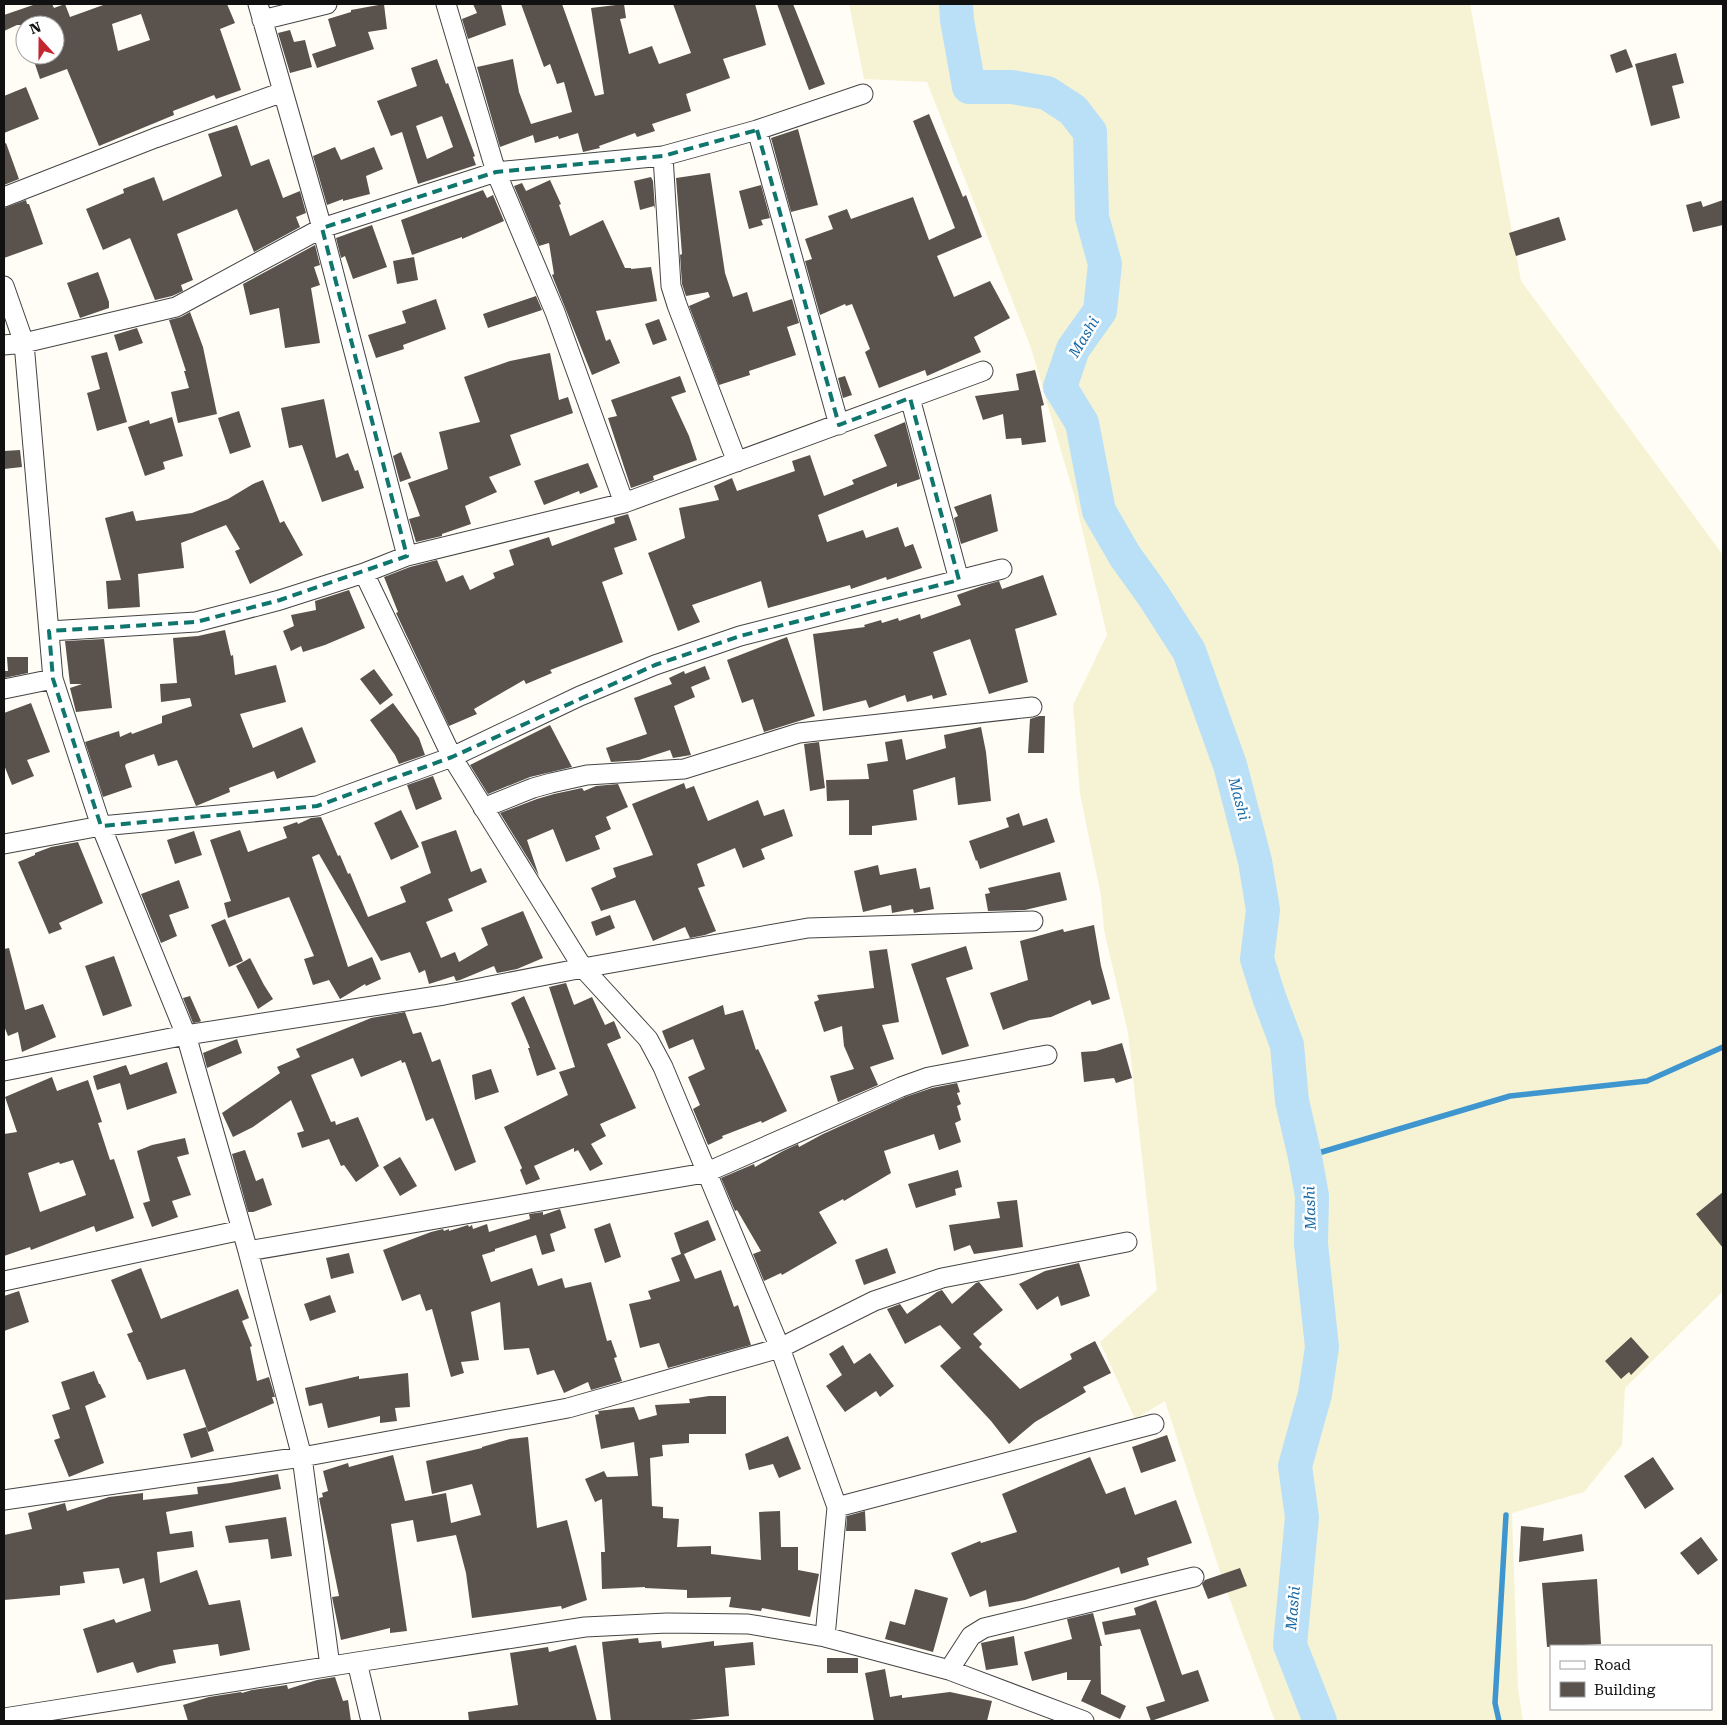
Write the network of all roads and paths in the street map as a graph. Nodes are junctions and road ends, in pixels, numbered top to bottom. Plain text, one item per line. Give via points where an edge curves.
1 (327, 4) edge
2 (446, 4) edge
3 (260, 12) edge
4 (282, 92) junction
5 (863, 94) dead end
6 (757, 130) junction
7 (663, 156) junction
8 (496, 172) junction
9 (4, 197) edge
10 (322, 228) junction
11 (4, 286) edge
12 (24, 343) junction
13 (4, 345) edge
14 (983, 372) dead end
15 (910, 398) junction
16 (839, 425) junction
17 (737, 462) junction
18 (624, 503) junction
19 (407, 556) junction
20 (1002, 569) dead end
21 (364, 573) junction
22 (959, 580) junction
23 (49, 631) junction
24 (53, 679) junction
25 (4, 689) edge
26 (1032, 707) dead end
27 (452, 757) junction
28 (484, 808) junction
29 (101, 826) junction
30 (4, 844) edge
31 (1033, 921) dead end
32 (583, 968) junction
33 (186, 1035) junction
34 (1047, 1055) dead end
35 (4, 1071) edge
36 (705, 1172) junction
37 (242, 1230) junction
38 (1127, 1242) dead end
39 (248, 1251) junction
40 (4, 1281) edge
41 (780, 1348) junction
42 (1154, 1424) dead end
43 (302, 1457) junction
44 (4, 1500) edge
45 (837, 1507) junction
46 (1194, 1577) dead end
47 (825, 1637) junction
48 (356, 1662) junction
49 (330, 1666) junction
50 (949, 1670) junction
51 (4, 1718) edge
52 (371, 1721) edge
53 (1084, 1721) edge

1 - 3 street
2 - 8 street
3 - 4 street
4 - 9 street
4 - 10 street
5 - 6 street
6 - 7 street
6 - 16 street
7 - 8 street
7 - 17 street via 671,286
8 - 10 street
8 - 18 street via 555,312
10 - 12 street via 176,307
10 - 19 street
11 - 12 street
12 - 13 street
12 - 23 street
14 - 15 street
15 - 16 street
15 - 22 street
16 - 17 street
17 - 18 street
18 - 19 street
19 - 21 street
20 - 22 street
21 - 23 street via 196,622
21 - 27 street
22 - 27 street via 740,636 655,665 580,696
23 - 24 street
24 - 25 street
24 - 29 street
26 - 28 street via 799,733 684,769 587,775 552,782
27 - 28 street
27 - 29 street via 317,806
28 - 32 street
29 - 30 street
29 - 33 street
31 - 32 street via 808,928
32 - 33 street via 444,995
32 - 36 street via 648,1039 663,1067
33 - 35 street
33 - 37 street
34 - 36 street via 929,1077
36 - 39 street
36 - 41 street
37 - 39 street
37 - 40 street
38 - 41 street via 942,1278 874,1301
39 - 43 street
41 - 43 street via 568,1408
41 - 45 street
42 - 45 street
43 - 44 street
43 - 49 street
45 - 47 street
46 - 50 street via 984,1628 971,1636
47 - 48 street via 748,1624 667,1622 585,1627
47 - 50 street
48 - 49 street
48 - 52 street
49 - 51 street
50 - 53 street

